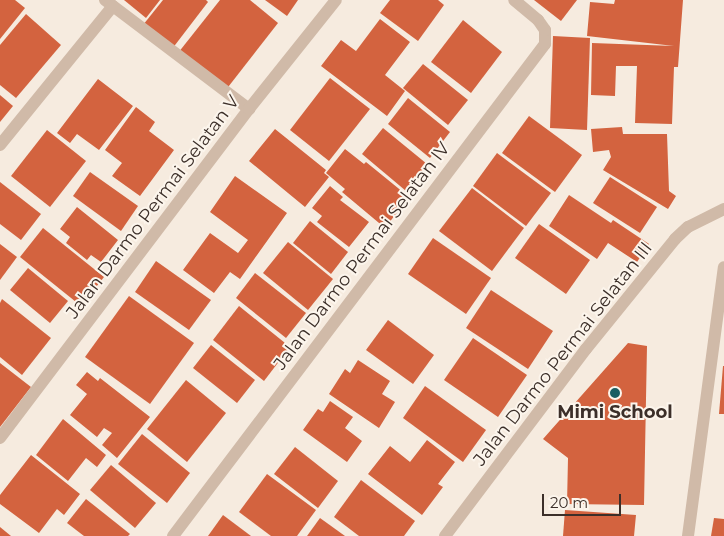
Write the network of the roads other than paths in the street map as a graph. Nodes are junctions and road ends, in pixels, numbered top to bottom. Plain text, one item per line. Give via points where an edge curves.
1 (336, 0) edge
2 (514, 0) edge
3 (109, 3) edge
4 (249, 109) junction
5 (0, 145) edge
6 (724, 209) edge
7 (724, 267) edge
8 (0, 438) edge
9 (173, 536) edge
10 (445, 536) edge
11 (688, 536) edge

1 - 4 street, Jalan Darmo Permai Selatan V
2 - 9 street, Jalan Darmo Permai Selatan IV via 538,20 545,30 545,44
3 - 4 street
3 - 5 street
4 - 8 street, Jalan Darmo Permai Selatan V
6 - 10 street, Jalan Darmo Permai Selatan III via 688,227 675,239 586,349
7 - 11 street

